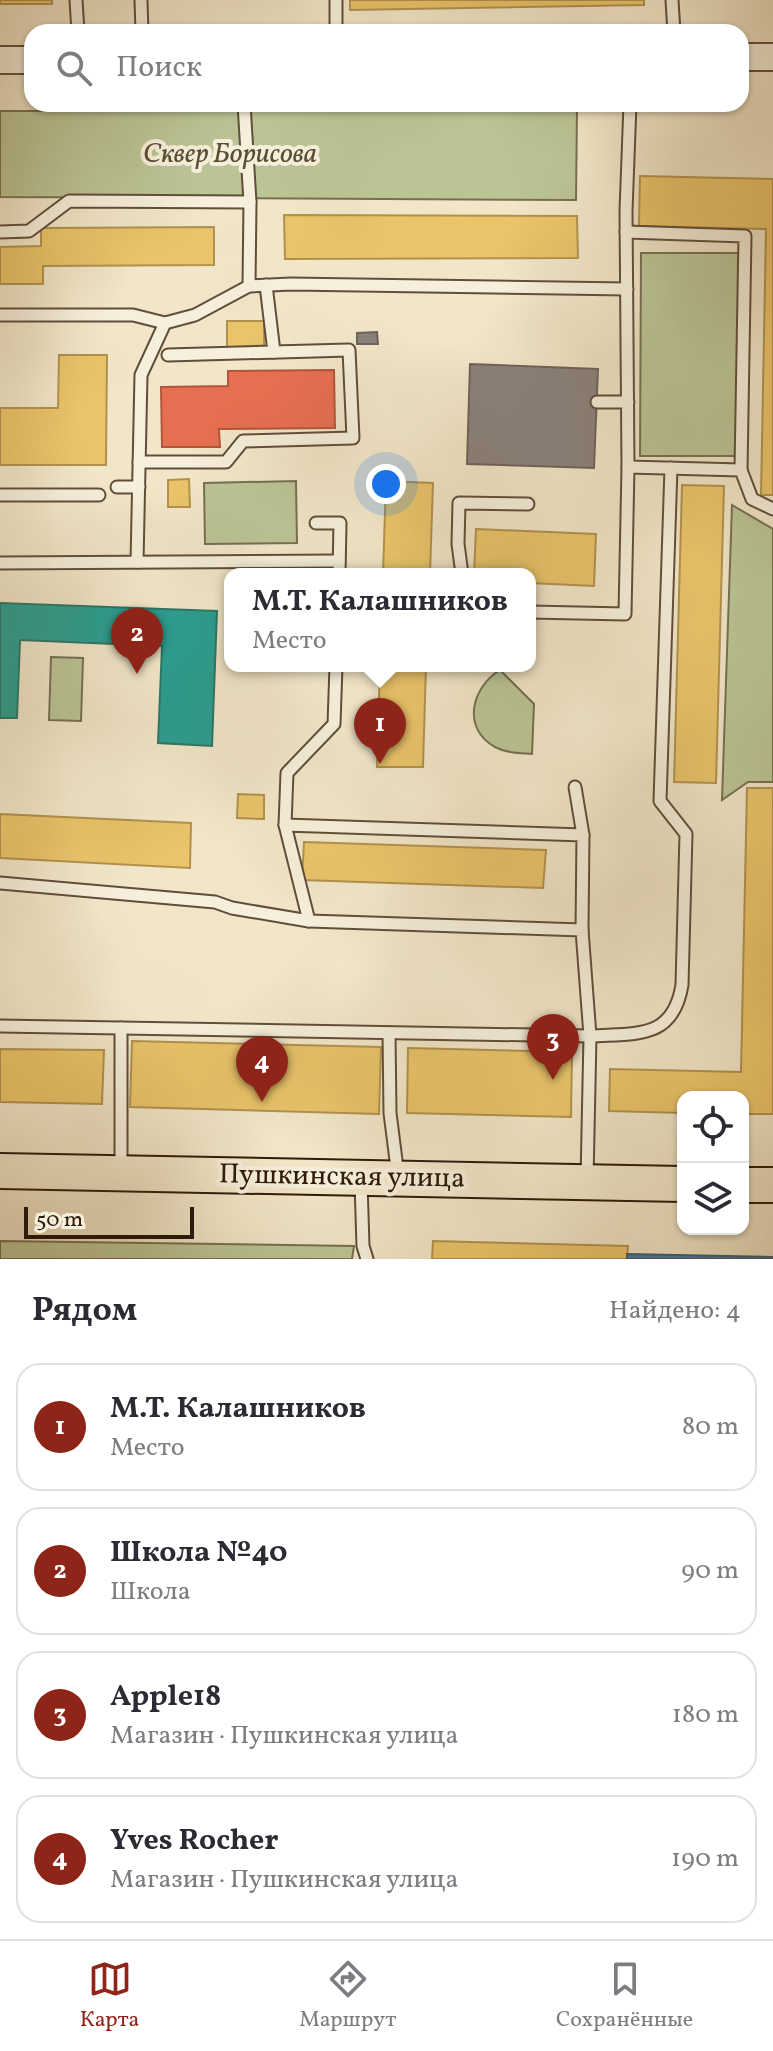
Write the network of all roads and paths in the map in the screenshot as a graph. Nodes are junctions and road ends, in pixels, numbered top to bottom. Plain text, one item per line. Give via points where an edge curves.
1 (76, 0) edge
2 (141, 0) edge
3 (336, 0) edge
4 (672, 0) edge
5 (78, 24) edge
6 (142, 24) edge
7 (336, 24) edge
8 (674, 24) edge
9 (749, 57) edge
10 (773, 57) edge
11 (0, 60) edge
12 (24, 60) edge
13 (244, 112) edge
14 (630, 112) edge
15 (250, 202) junction
16 (0, 232) edge
17 (626, 232) junction
18 (266, 285) junction
19 (249, 286) junction
20 (627, 289) junction
21 (0, 315) edge
22 (165, 323) junction
23 (274, 352) junction
24 (168, 355) dead end
25 (597, 402) dead end
26 (628, 402) junction
27 (139, 462) junction
28 (628, 467) junction
29 (671, 468) junction
30 (741, 470) junction
31 (117, 487) dead end
32 (139, 487) junction
33 (0, 495) edge
34 (99, 495) dead end
35 (528, 504) dead end
36 (773, 509) edge
37 (316, 523) dead end
38 (137, 562) junction
39 (0, 563) edge
40 (339, 568) edge
41 (461, 568) edge
42 (536, 612) edge
43 (336, 672) edge
44 (575, 787) dead end
45 (285, 825) junction
46 (583, 835) junction
47 (0, 883) edge
48 (309, 921) junction
49 (582, 930) junction
50 (0, 1026) edge
51 (121, 1028) junction
52 (389, 1033) junction
53 (590, 1036) junction
54 (0, 1171) edge
55 (121, 1173) junction
56 (361, 1178) junction
57 (398, 1178) junction
58 (587, 1182) junction
59 (677, 1184) edge
60 (749, 1185) edge
61 (773, 1185) edge
62 (367, 1259) edge

1 - 5 lane
2 - 6 lane
3 - 7 lane
4 - 8 lane
9 - 10 street
11 - 12 street
13 - 15 lane
14 - 17 lane
15 - 16 lane via 69,201 29,231
15 - 19 lane
17 - 20 lane
17 - 30 lane via 745,236
18 - 19 lane
18 - 20 lane
18 - 23 lane
19 - 22 lane via 195,315
20 - 26 lane
21 - 22 lane via 133,315
22 - 27 lane via 141,375
23 - 24 lane
23 - 27 lane via 349,350 353,438 243,441 226,462
25 - 26 lane
26 - 28 lane
27 - 32 lane
28 - 29 lane
28 - 42 lane via 625,614
29 - 30 lane
29 - 53 lane via 660,801 686,834 682,985 679,1005 651,1032
30 - 36 lane via 752,499
31 - 32 lane
32 - 38 lane
33 - 34 lane
35 - 41 lane via 459,503
37 - 40 lane via 340,523
38 - 39 lane
38 - 40 lane via 285,561
43 - 45 lane via 334,724 287,773
44 - 46 lane
45 - 46 lane
45 - 48 lane
46 - 49 lane
47 - 48 lane via 215,902
48 - 49 lane
49 - 53 lane
50 - 51 lane
51 - 52 lane
51 - 55 lane
52 - 53 lane
52 - 57 lane
53 - 58 lane
54 - 55 main road, Пушкинская улица
55 - 56 main road, Пушкинская улица
56 - 57 main road, Пушкинская улица
56 - 62 lane
57 - 58 main road, Пушкинская улица
58 - 59 main road, Пушкинская улица
60 - 61 main road

